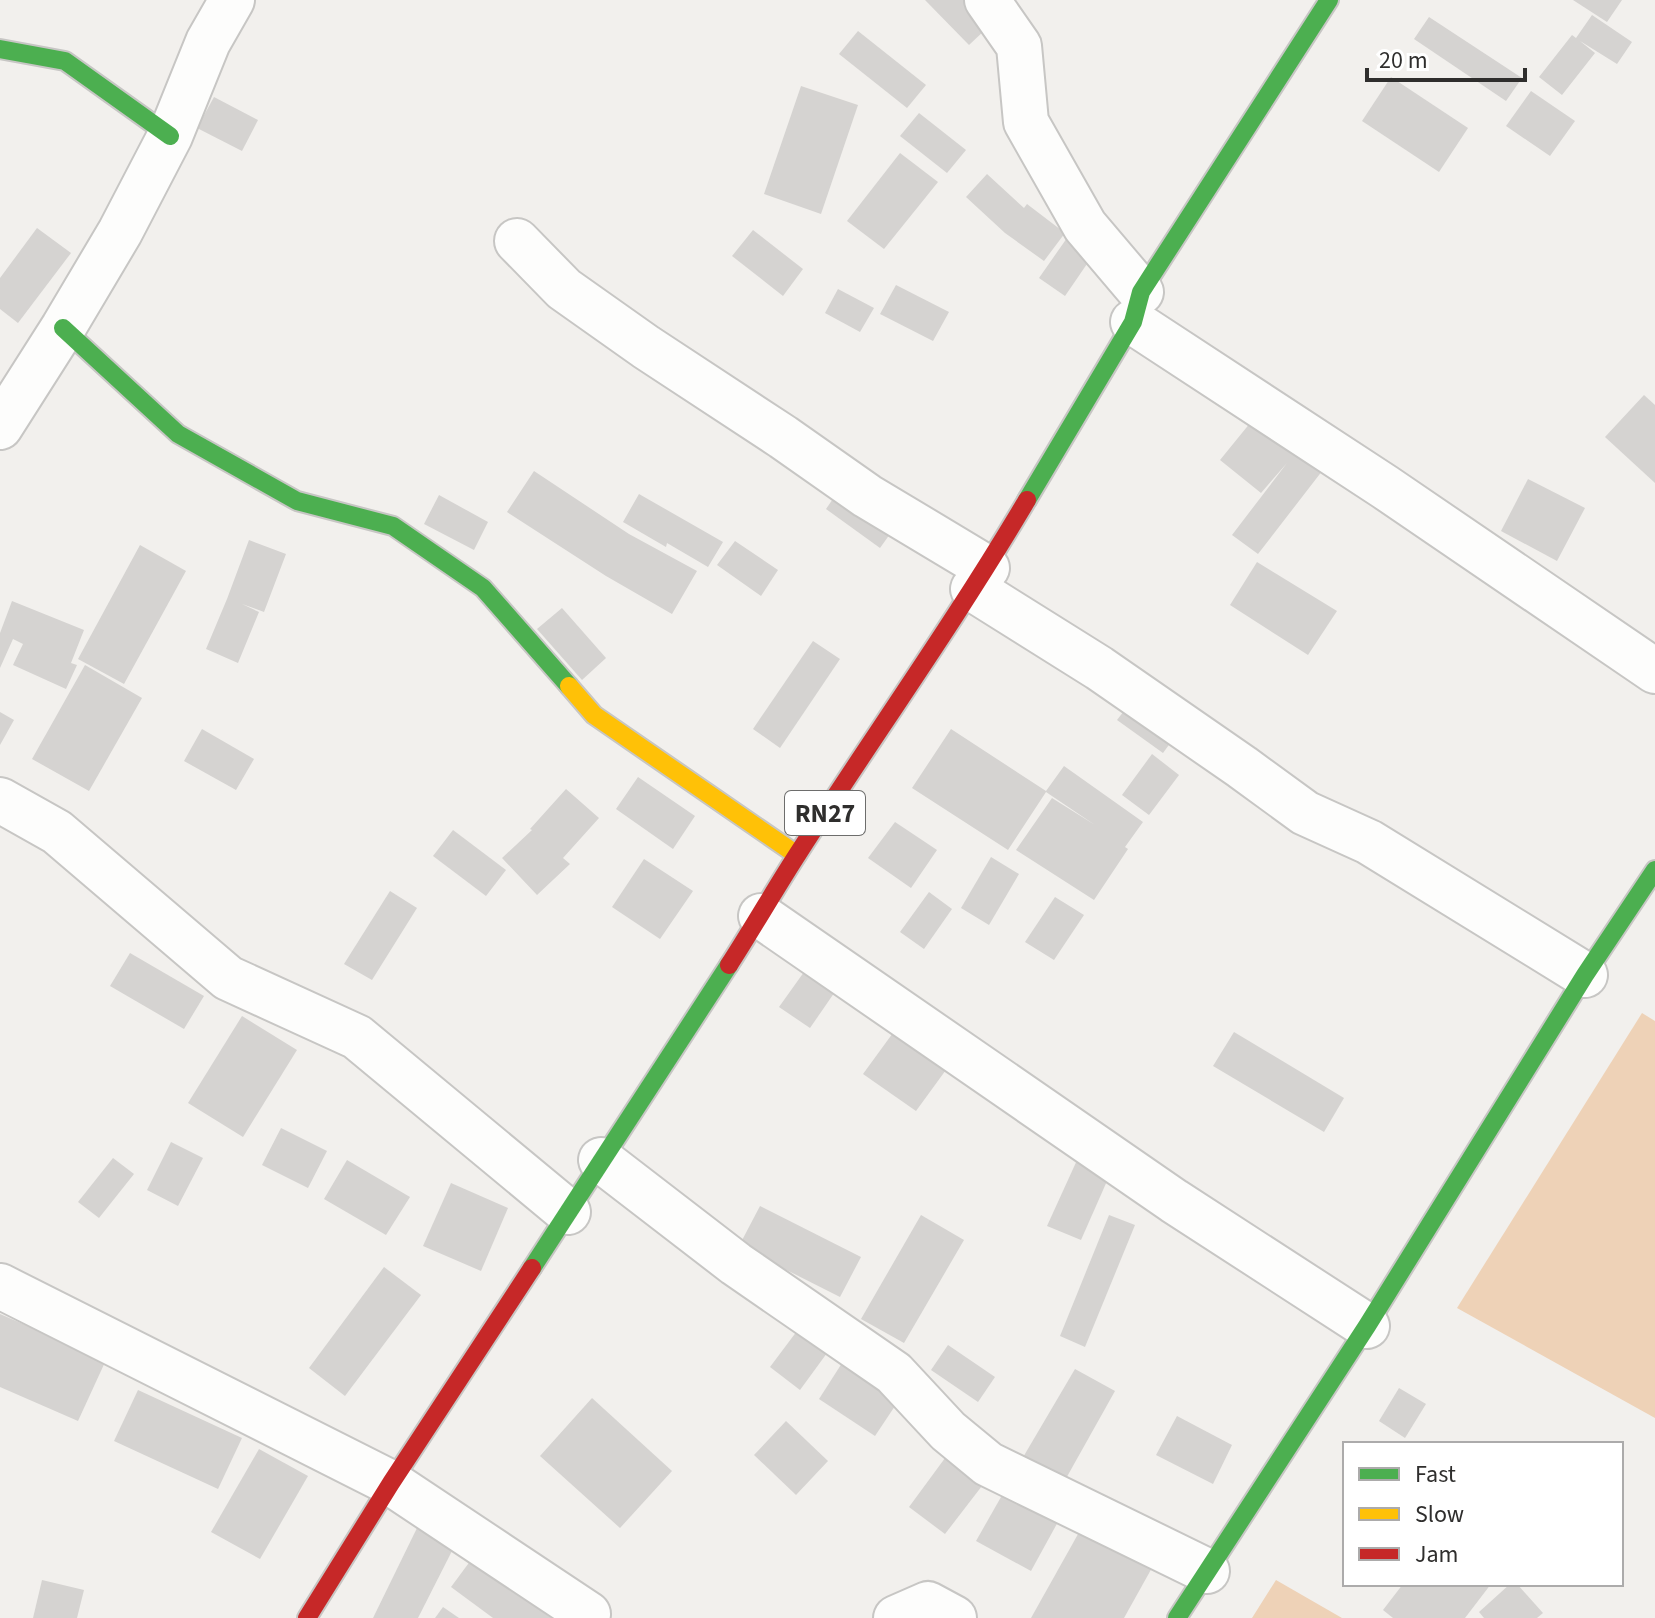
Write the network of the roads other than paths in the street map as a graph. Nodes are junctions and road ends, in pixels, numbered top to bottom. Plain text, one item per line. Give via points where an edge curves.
1 (232, 0) edge
2 (987, 0) edge
3 (1329, 0) edge
4 (0, 49) edge
5 (170, 136) junction
6 (517, 241) dead end
7 (1137, 307) junction
8 (63, 328) junction
9 (0, 427) edge
10 (980, 578) junction
11 (1655, 671) edge
12 (0, 800) edge
13 (797, 855) junction
14 (1655, 870) edge
15 (761, 916) junction
16 (1585, 975) junction
17 (601, 1160) junction
18 (568, 1212) junction
19 (0, 1286) edge
20 (1367, 1326) junction
21 (391, 1483) junction
22 (1207, 1571) junction
23 (307, 1618) edge
24 (587, 1618) edge
25 (896, 1618) edge
26 (954, 1618) edge
27 (1177, 1618) edge

1 - 5 street via 208,42
2 - 7 street via 1019,46 1026,122
3 - 7 main road, RN27
4 - 5 main road via 65,61
5 - 8 street
6 - 10 street via 564,289
7 - 10 main road, RN27
7 - 11 street via 1385,487
8 - 9 street
8 - 13 main road via 178,434 297,501 393,526 483,588 594,715
10 - 13 main road, RN27
10 - 16 street via 1305,813 1369,842
12 - 18 street via 57,832 228,978 357,1037
13 - 15 main road, RN27
14 - 16 main road
15 - 17 main road, RN27
15 - 20 street via 1174,1201
16 - 20 main road
17 - 18 main road, RN27
17 - 22 street via 736,1264 894,1373 948,1431 988,1464
18 - 21 main road, RN27
19 - 21 street
20 - 22 main road
21 - 23 main road, RN27
21 - 24 street
22 - 27 main road
25 - 26 street via 928,1604

